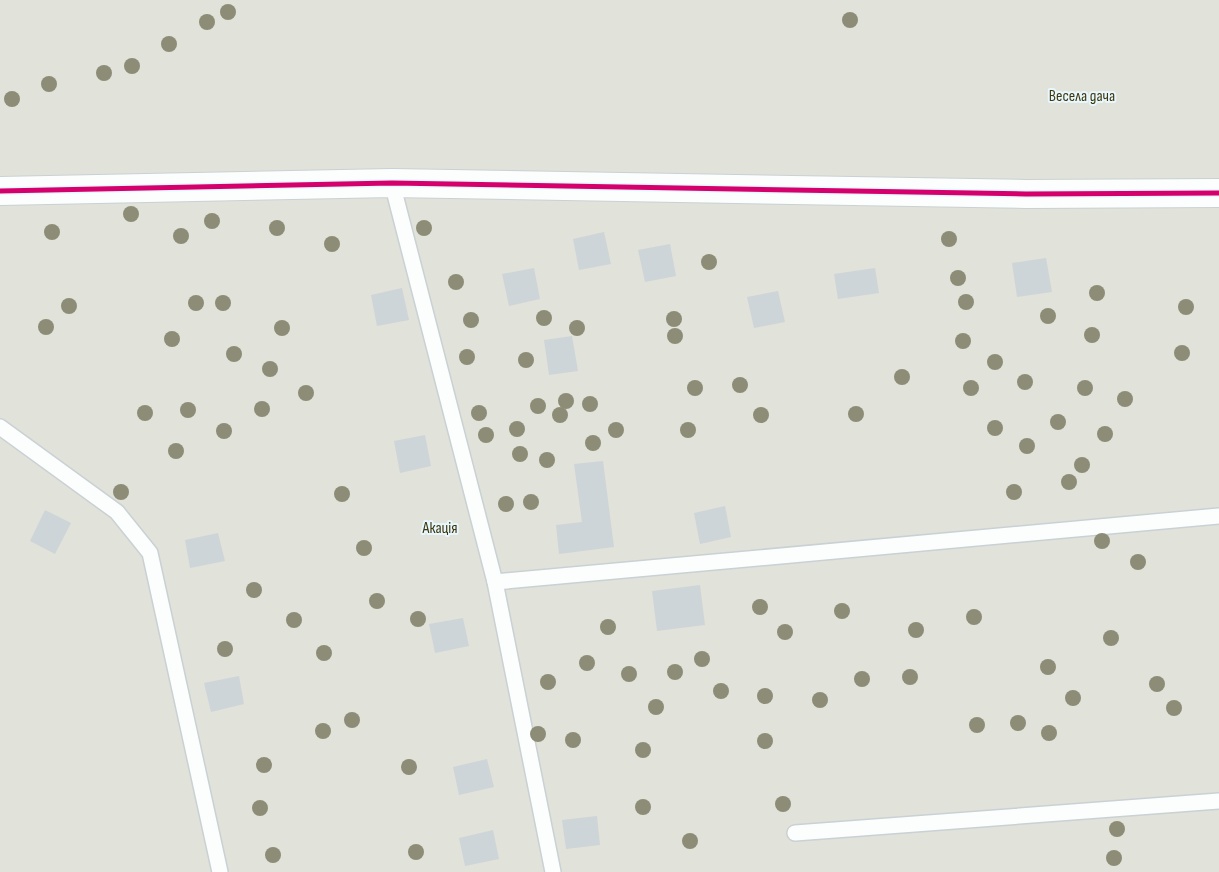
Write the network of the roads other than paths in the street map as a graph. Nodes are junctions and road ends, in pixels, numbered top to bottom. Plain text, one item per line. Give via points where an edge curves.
1 (392, 183) junction
2 (0, 191) edge
3 (1219, 193) edge
4 (0, 427) edge
5 (1219, 516) edge
6 (495, 582) junction
7 (1219, 801) edge
8 (795, 834) dead end
9 (220, 872) edge
10 (553, 872) edge

1 - 2 street
1 - 3 street via 1026,194
1 - 6 lane
4 - 9 lane via 117,512 150,553
5 - 6 lane
6 - 10 lane
7 - 8 lane

